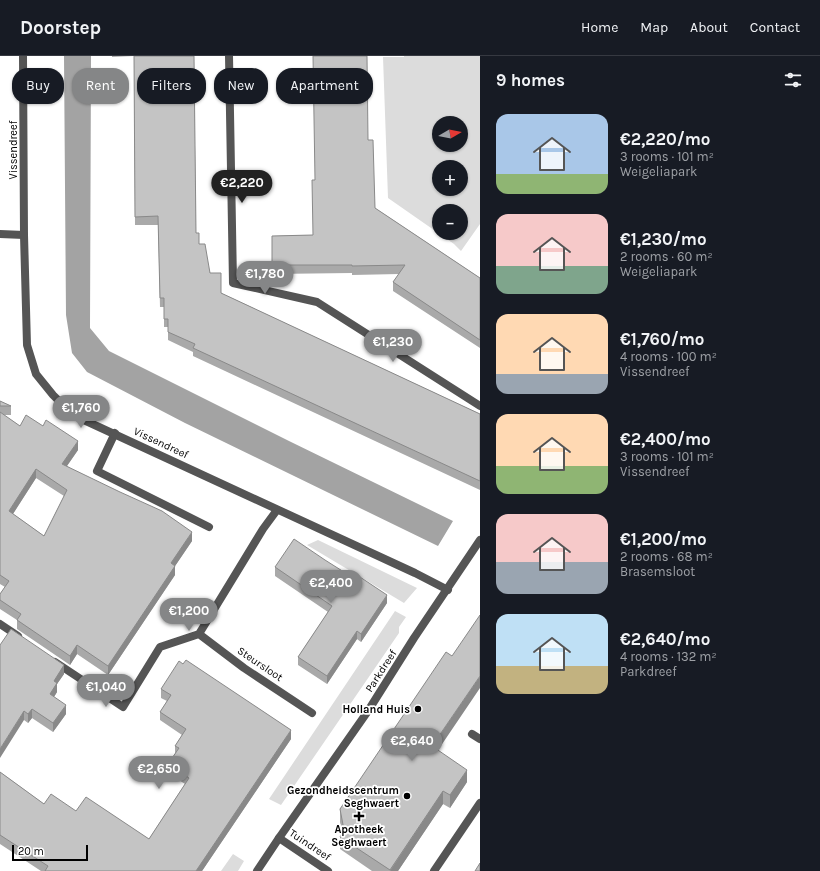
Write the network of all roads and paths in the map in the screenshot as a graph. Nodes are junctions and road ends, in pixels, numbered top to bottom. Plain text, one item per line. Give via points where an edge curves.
1 (23, 56) edge
2 (229, 56) edge
3 (0, 234) edge
4 (24, 234) junction
5 (480, 406) edge
6 (115, 433) junction
7 (277, 510) junction
8 (209, 527) dead end
9 (480, 540) edge
10 (448, 590) junction
11 (0, 624) edge
12 (199, 634) junction
13 (26, 642) edge
14 (51, 659) edge
15 (312, 713) dead end
16 (472, 734) dead end
17 (480, 739) edge
18 (480, 803) edge
19 (279, 838) junction
20 (257, 871) edge
21 (328, 871) edge
22 (434, 871) edge

1 - 4 street, Vissendreef
2 - 5 street via 233,283 317,302
3 - 4 street
4 - 6 street, Vissendreef via 27,345 36,374 53,396 73,415
6 - 7 street, Vissendreef
6 - 8 street via 97,471
7 - 10 street, Vissendreef
7 - 12 street
9 - 10 street, Parkdreef
10 - 19 street, Parkdreef via 368,711
11 - 13 street
12 - 14 street via 160,647 123,707
12 - 15 street, Steursloot via 244,668
16 - 17 street
18 - 22 street
19 - 20 street, Parkdreef
19 - 21 street, Tuindreef

